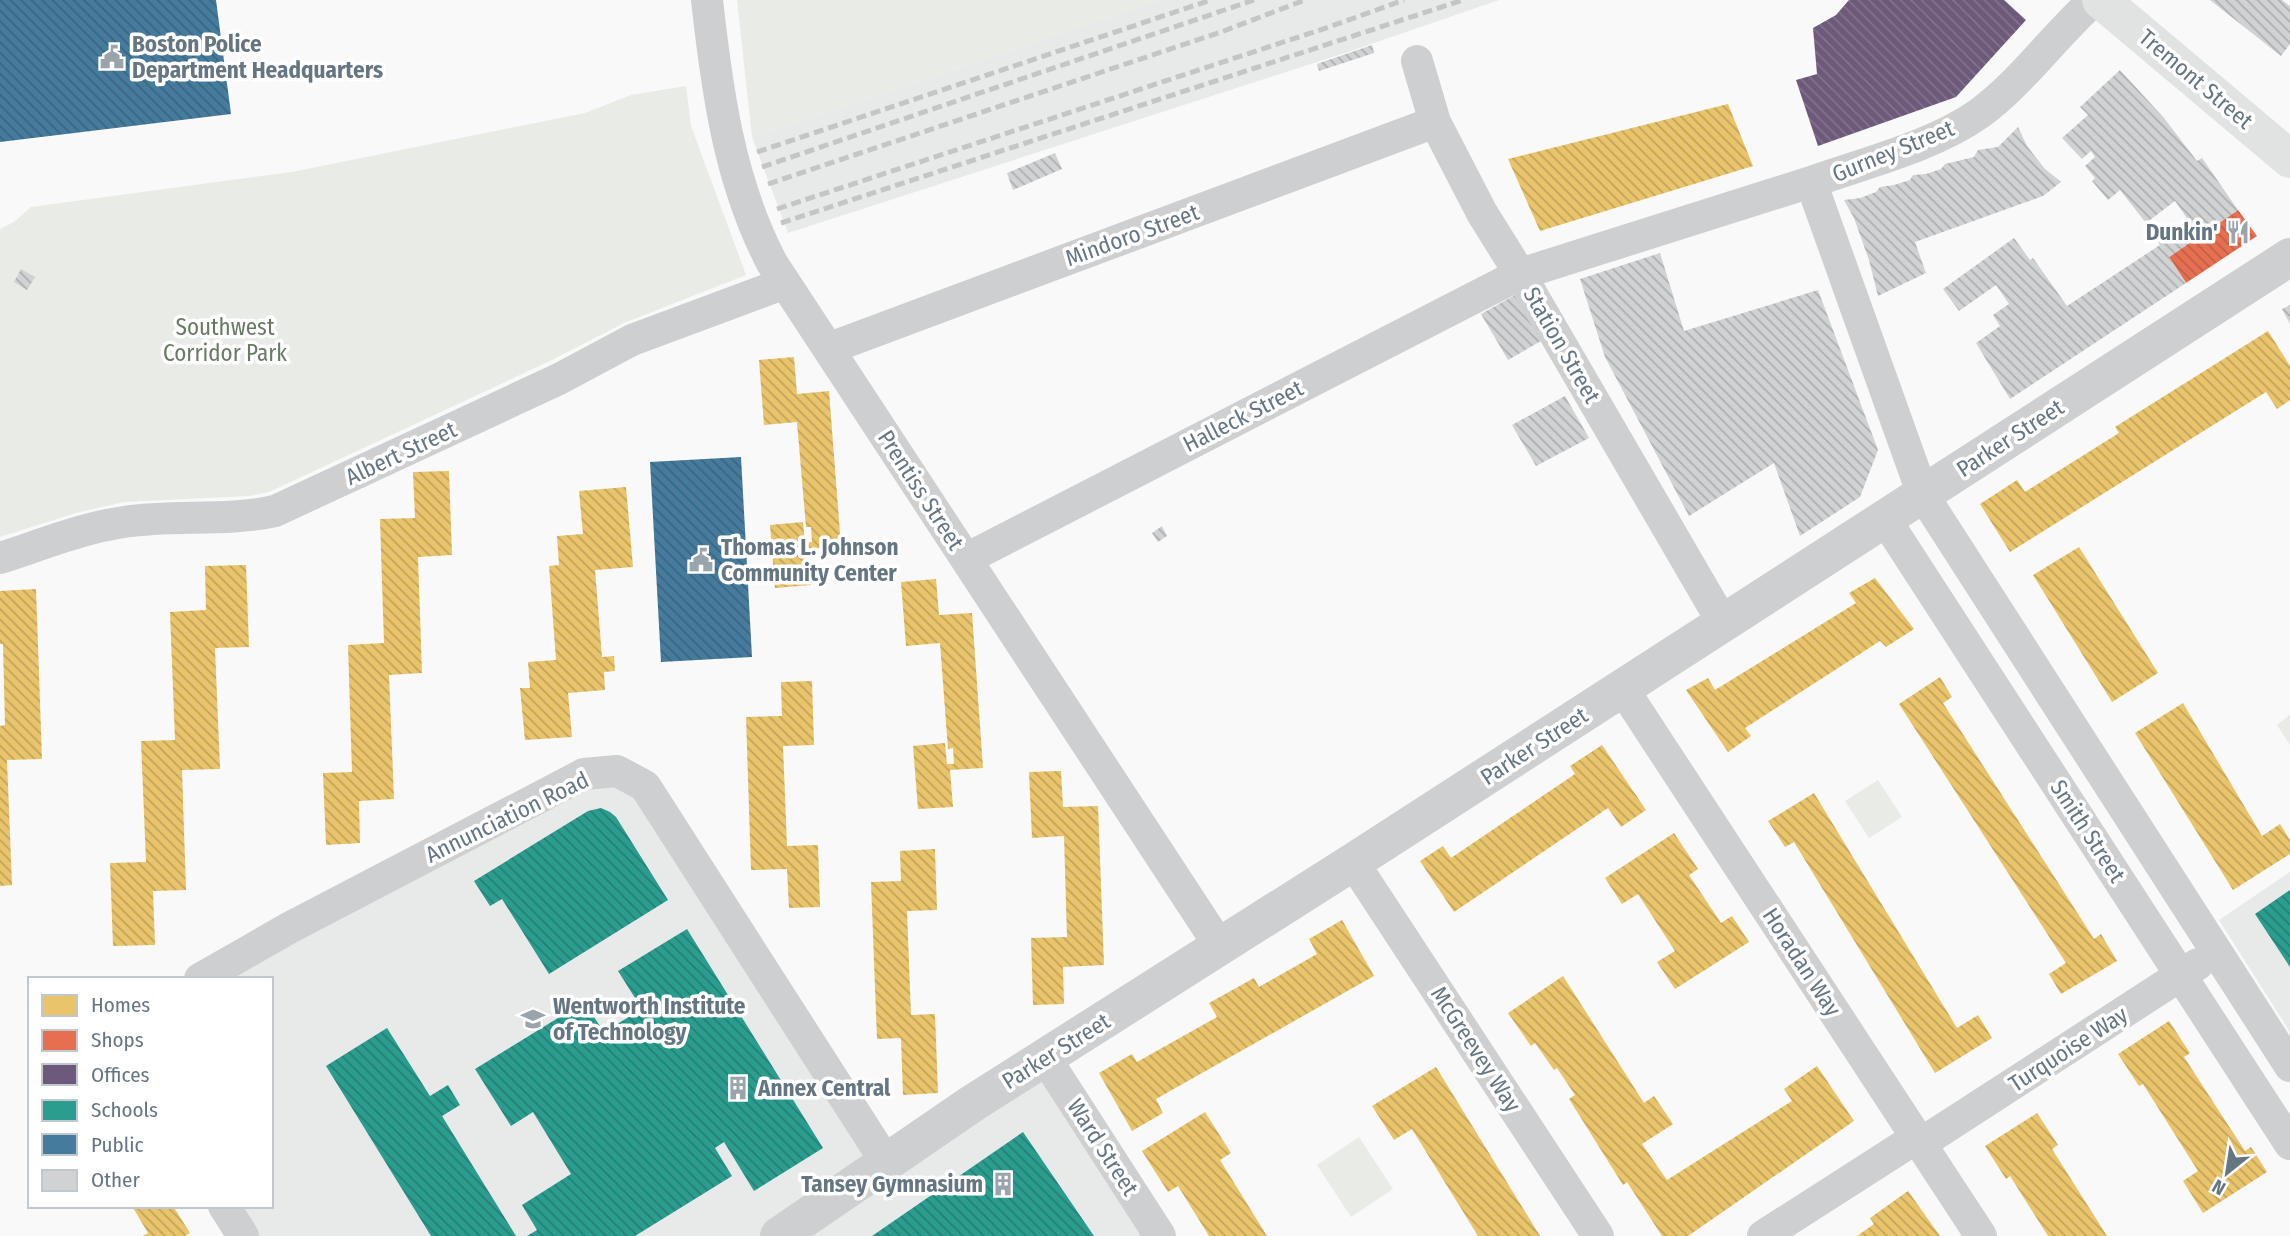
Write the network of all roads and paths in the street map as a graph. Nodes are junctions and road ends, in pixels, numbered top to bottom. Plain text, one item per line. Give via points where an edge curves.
1 (707, 0) edge
2 (2094, 0) edge
3 (2101, 0) edge
4 (1417, 61) dead end
5 (1434, 122) junction
6 (2290, 159) edge
7 (1811, 182) junction
8 (2290, 257) edge
9 (1520, 274) junction
10 (785, 283) junction
11 (830, 348) junction
12 (1923, 495) junction
13 (1885, 520) junction
14 (0, 558) edge
15 (966, 559) junction
16 (1723, 623) junction
17 (1623, 689) junction
18 (1353, 862) junction
19 (1219, 945) junction
20 (2216, 953) junction
21 (2181, 975) junction
22 (203, 977) edge
23 (1046, 1059) junction
24 (2290, 1066) edge
25 (1918, 1141) junction
26 (2290, 1143) edge
27 (886, 1162) junction
28 (225, 1208) edge
29 (243, 1236) edge
30 (779, 1236) edge
31 (1160, 1236) edge
32 (1598, 1236) edge
33 (1763, 1236) edge
34 (1981, 1236) edge

1 - 10 street, Prentiss Street via 718,95 739,181 760,240
2 - 7 street, Gurney Street via 1979,114 1941,136
3 - 6 main road, Tremont Street
4 - 5 street, Station Street
5 - 9 street, Station Street
5 - 11 street, Mindoro Street
7 - 9 street, Gurney Street
7 - 12 street, Gurney Street
8 - 12 street, Parker Street
9 - 15 street, Halleck Street
9 - 16 street, Station Street
10 - 11 street, Prentiss Street
10 - 14 street, Albert Street via 632,341 275,511 126,522
11 - 15 street, Prentiss Street
12 - 13 street, Parker Street
12 - 20 street, Smith Street
13 - 16 street, Parker Street
13 - 21 street, Smith Street
15 - 19 street, Prentiss Street
16 - 17 street, Parker Street
17 - 18 street, Parker Street
17 - 25 street, Horadan Way
18 - 19 street, Parker Street
18 - 32 street, McGreevey Way
19 - 23 street, Parker Street
20 - 21 street, Turquoise Way
20 - 24 street, Smith Street
21 - 25 street, Turquoise Way
21 - 26 street, Smith Street
22 - 27 street, Annunciation Road via 584,774 617,771 645,786
23 - 27 street, Parker Street
23 - 31 street, Ward Street
25 - 33 street, Turquoise Way
25 - 34 street, Horadan Way
27 - 30 street, Parker Street
28 - 29 street

